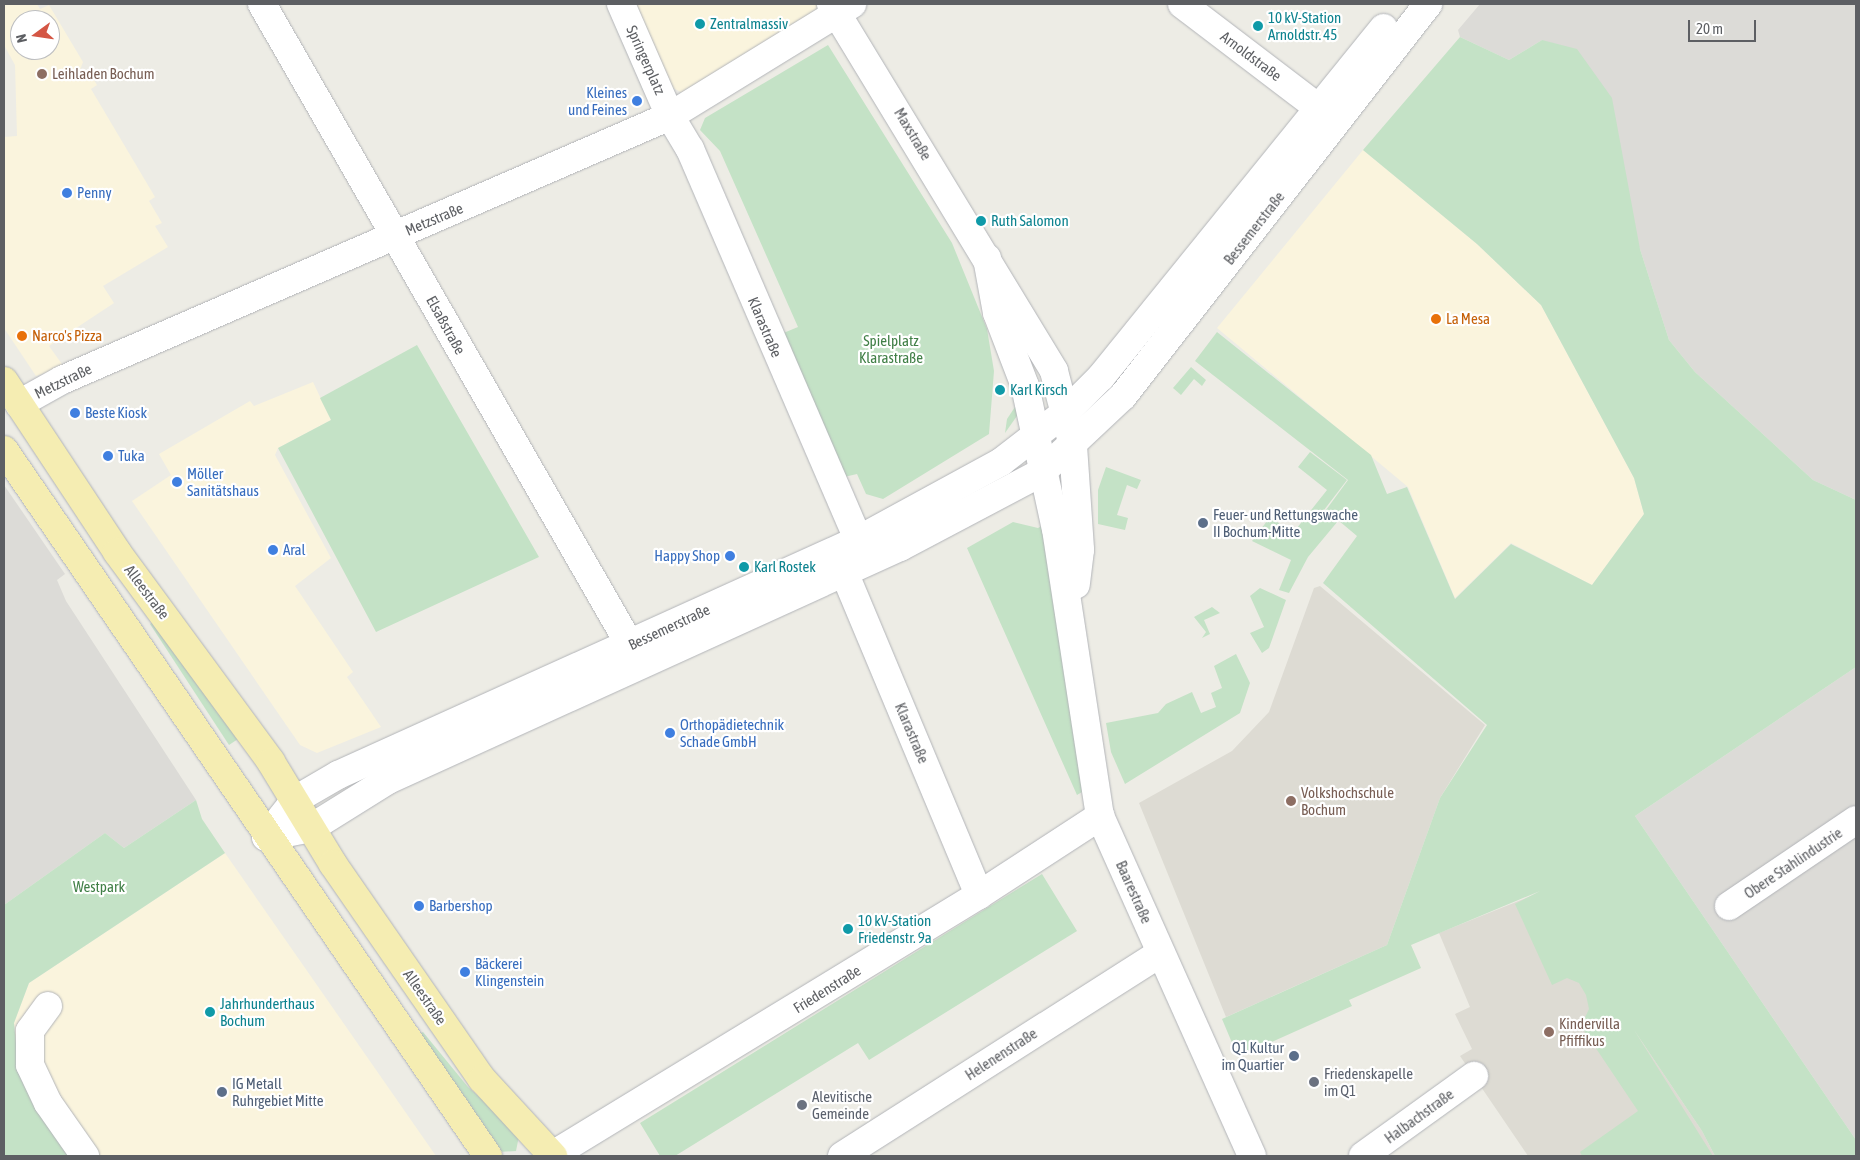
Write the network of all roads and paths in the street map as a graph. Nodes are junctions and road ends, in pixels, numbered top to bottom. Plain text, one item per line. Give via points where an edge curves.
1 (262, 4) edge
2 (621, 4) edge
3 (1182, 4) edge
4 (1404, 4) edge
5 (1428, 4) edge
6 (840, 7) edge
7 (1320, 109) junction
8 (670, 116) junction
9 (396, 236) junction
10 (987, 258) junction
11 (4, 381) edge
12 (19, 404) junction
13 (1067, 411) junction
14 (1035, 436) junction
15 (1073, 446) junction
16 (4, 450) edge
17 (1042, 472) junction
18 (858, 540) junction
19 (844, 572) junction
20 (1072, 611) junction
21 (630, 645) junction
22 (295, 800) junction
23 (1100, 816) junction
24 (1856, 820) edge
25 (311, 828) junction
26 (266, 837) junction
27 (979, 895) junction
28 (1729, 906) dead end
29 (1161, 953) junction
30 (48, 1006) dead end
31 (1474, 1076) dead end
32 (85, 1156) edge
33 (488, 1156) edge
34 (552, 1156) edge
35 (842, 1156) edge
36 (1252, 1156) edge
37 (1364, 1156) edge

1 - 9 street, Elsaßstraße
2 - 8 street, Springerplatz
3 - 7 street, Arnoldstraße
4 - 7 street, Bessemerstraße
5 - 15 street, Bessemerstraße via 1123,396
6 - 8 street, Metzstraße
6 - 10 street, Maxstraße
7 - 13 street, Bessemerstraße via 1146,326
8 - 9 street, Metzstraße
8 - 18 street, Klarastraße via 690,149
9 - 12 street, Metzstraße via 62,380
9 - 21 street, Elsaßstraße
10 - 13 street, Maxstraße via 1054,371
10 - 14 street, Maxstraße via 997,313 1025,386
11 - 12 main road, Alleestraße
12 - 22 main road, Alleestraße via 117,552
13 - 14 street, Bessemerstraße
13 - 15 street
14 - 17 street
14 - 18 street, Bessemerstraße via 957,489
15 - 17 street, Bessemerstraße
15 - 20 street, Baarestraße via 1080,550
16 - 26 main road
17 - 19 street, Bessemerstraße via 949,523
17 - 20 street, Baarestraße
18 - 21 street, Bessemerstraße
19 - 25 street, Bessemerstraße via 388,780
19 - 27 street, Klarastraße
20 - 23 street, Baarestraße via 1081,708
21 - 22 street, Bessemerstraße via 346,771
22 - 25 main road, Alleestraße
22 - 26 street
23 - 27 street, Friedenstraße
23 - 29 street, Baarestraße
24 - 28 street, Obere Stahlindustrie
25 - 26 street
25 - 34 main road, Alleestraße via 482,1079
26 - 33 main road
27 - 34 street, Friedenstraße
29 - 35 street, Helenenstraße
29 - 36 street, Baarestraße
30 - 32 street via 30,1031 30,1065 48,1103
31 - 37 street, Halbachstraße

